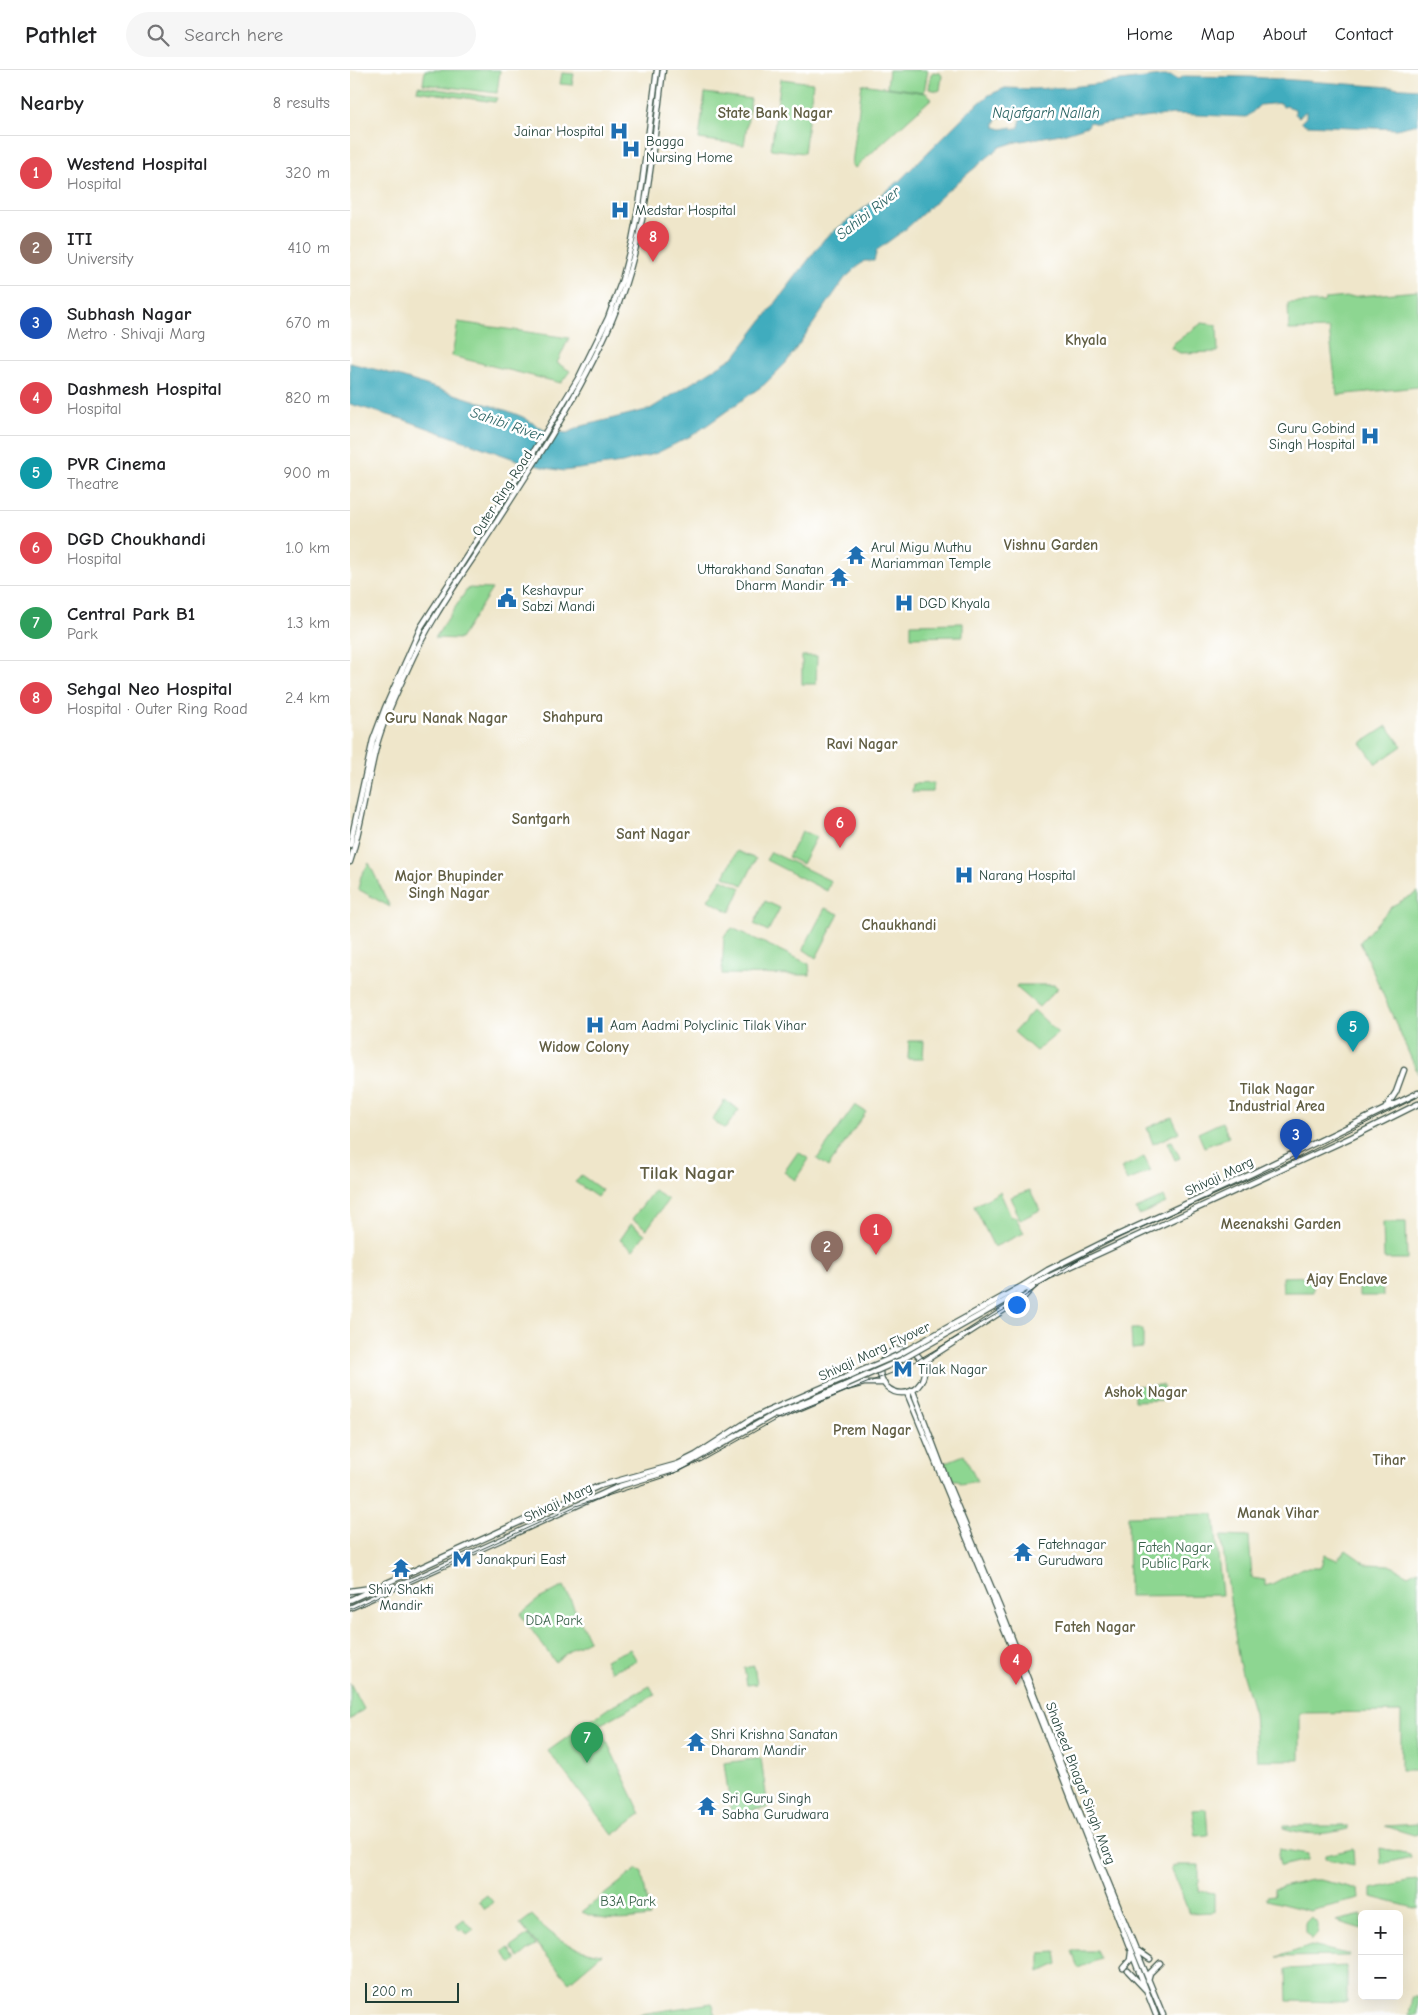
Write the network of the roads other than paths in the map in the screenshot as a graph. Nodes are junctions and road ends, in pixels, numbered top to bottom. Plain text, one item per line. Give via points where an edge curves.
1 (657, 70) edge
2 (663, 70) edge
3 (350, 845) edge
4 (350, 862) edge
5 (1404, 1070) dead end
6 (1418, 1093) edge
7 (1418, 1104) edge
8 (1384, 1110) junction
9 (1031, 1280) joint
10 (1038, 1282) junction
11 (1025, 1287) junction
12 (923, 1362) junction
13 (884, 1383) junction
14 (913, 1391) junction
15 (907, 1393) junction
16 (773, 1415) junction
17 (750, 1420) joint
18 (473, 1544) junction
19 (476, 1551) junction
20 (378, 1587) junction
21 (350, 1591) edge
22 (350, 1600) edge
23 (350, 1608) edge
24 (1134, 1950) junction
25 (1150, 1959) dead end
26 (1160, 1963) dead end
27 (1123, 1968) dead end
28 (1128, 1971) dead end
29 (1148, 1980) junction
30 (1146, 1990) junction
31 (1156, 2015) edge
32 (1163, 2015) edge

1 - 3 main road, Outer Ring Road via 632,241 608,318 525,466 421,627 374,740
2 - 4 main road, Outer Ring Road via 639,234 627,281 612,320 532,468 427,630 408,666 378,741
5 - 8 main road via 1396,1092
6 - 8 main road, Shivaji Marg
7 - 10 main road, Shivaji Marg
8 - 9 main road, Shivaji Marg via 1118,1235
9 - 11 main road, Shivaji Marg Flyover
10 - 11 main road, Shivaji Marg Flyover
10 - 12 main road via 1024,1296
11 - 16 main road, Shivaji Marg Flyover, bridge via 901,1360
11 - 17 main road, Shivaji Marg Flyover, bridge via 898,1355
12 - 13 main road via 910,1350 891,1352 881,1366
12 - 14 main road via 923,1380
13 - 15 main road via 896,1393
13 - 16 main road via 864,1383 781,1416
14 - 15 main road
14 - 24 main road, Shaheed Bhagat Singh Marg
15 - 24 main road
16 - 19 main road, Shivaji Marg via 680,1468 620,1486
17 - 18 main road, Shivaji Marg via 678,1464 600,1486
18 - 19 main road
18 - 20 main road, Shivaji Marg
19 - 23 main road, Shivaji Marg
20 - 21 main road, Shivaji Marg
20 - 22 main road
24 - 25 main road
24 - 27 main road
24 - 29 main road, Shaheed Bhagat Singh Marg
24 - 30 main road
26 - 29 main road via 1150,1972
28 - 30 main road
29 - 32 main road, Shaheed Bhagat Singh Marg
30 - 31 main road

